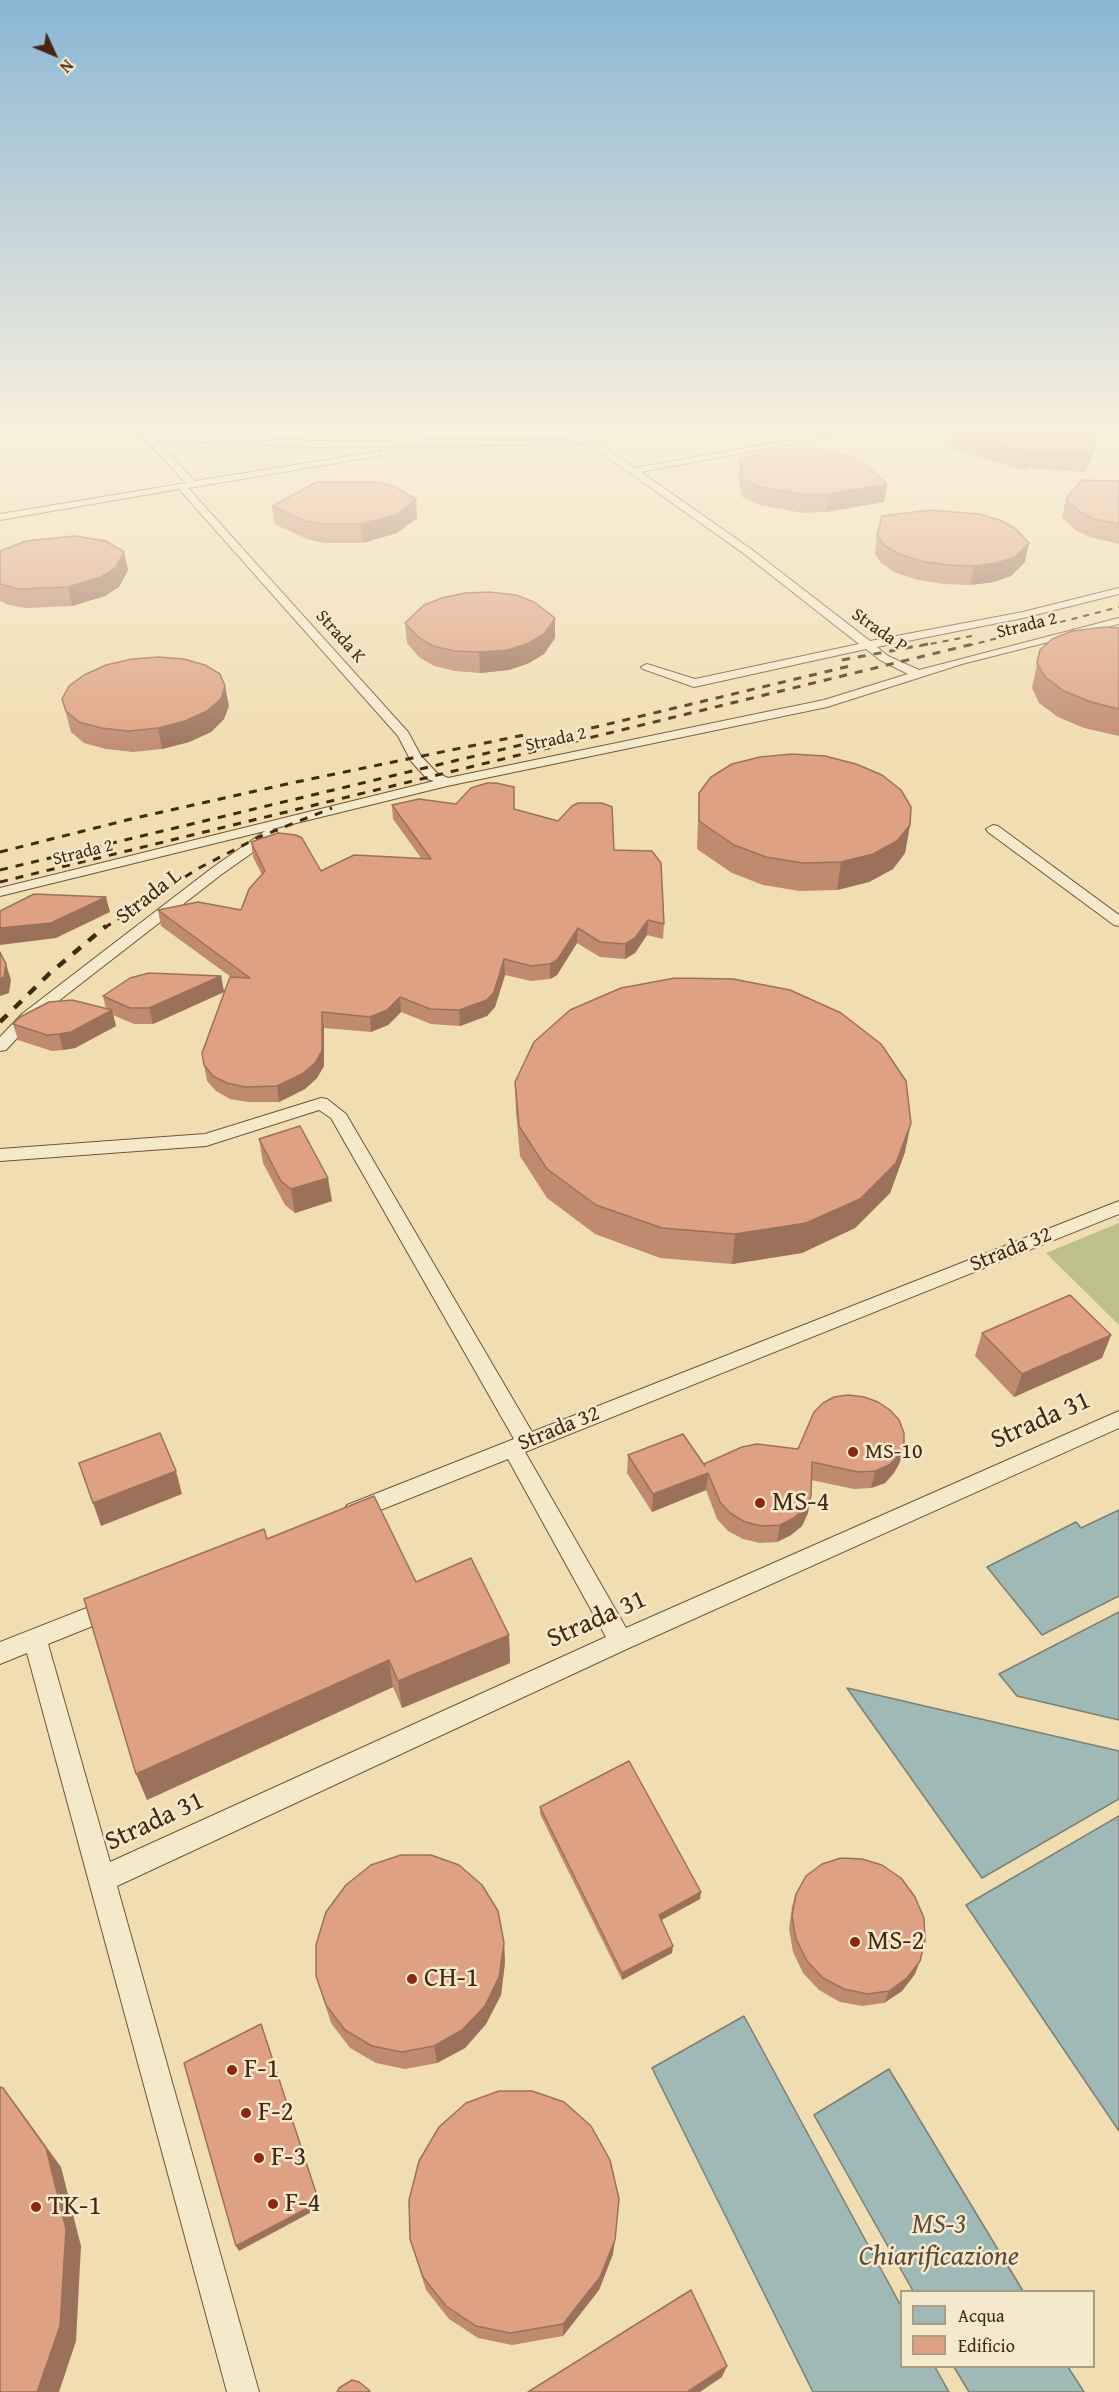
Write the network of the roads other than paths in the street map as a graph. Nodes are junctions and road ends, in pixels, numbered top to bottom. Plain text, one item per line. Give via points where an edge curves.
1 (234, 540) edge
2 (731, 540) edge
3 (1119, 591) edge
4 (1119, 621) edge
5 (866, 645) junction
6 (647, 667) dead end
7 (919, 675) junction
8 (447, 782) junction
9 (340, 808) junction
10 (993, 829) dead end
11 (0, 892) edge
12 (1119, 922) edge
13 (0, 1046) edge
14 (0, 1155) edge
15 (1119, 1207) edge
16 (1119, 1419) edge
17 (520, 1445) junction
18 (335, 1519) edge
19 (135, 1599) edge
20 (35, 1638) junction
21 (621, 1641) junction
22 (0, 1653) edge
23 (102, 1880) junction
24 (243, 2392) edge

1 - 8 lane, Strada K via 404,735 415,758 432,776
2 - 5 lane, Strada P
3 - 5 lane via 1023,615
4 - 7 lane, Strada 2
5 - 6 lane via 694,683
5 - 7 lane, Strada P
7 - 8 lane, Strada 2 via 827,703
8 - 9 lane, Strada 2
9 - 11 lane, Strada 2
9 - 13 lane, Strada L via 276,830 217,871 28,1017
10 - 12 lane
14 - 17 lane via 206,1140 321,1103 337,1114
15 - 17 lane, Strada 32
16 - 21 lane, Strada 31
17 - 18 lane, Strada 32
17 - 21 lane
19 - 20 lane
20 - 22 lane
20 - 23 lane
21 - 23 lane, Strada 31
23 - 24 lane

